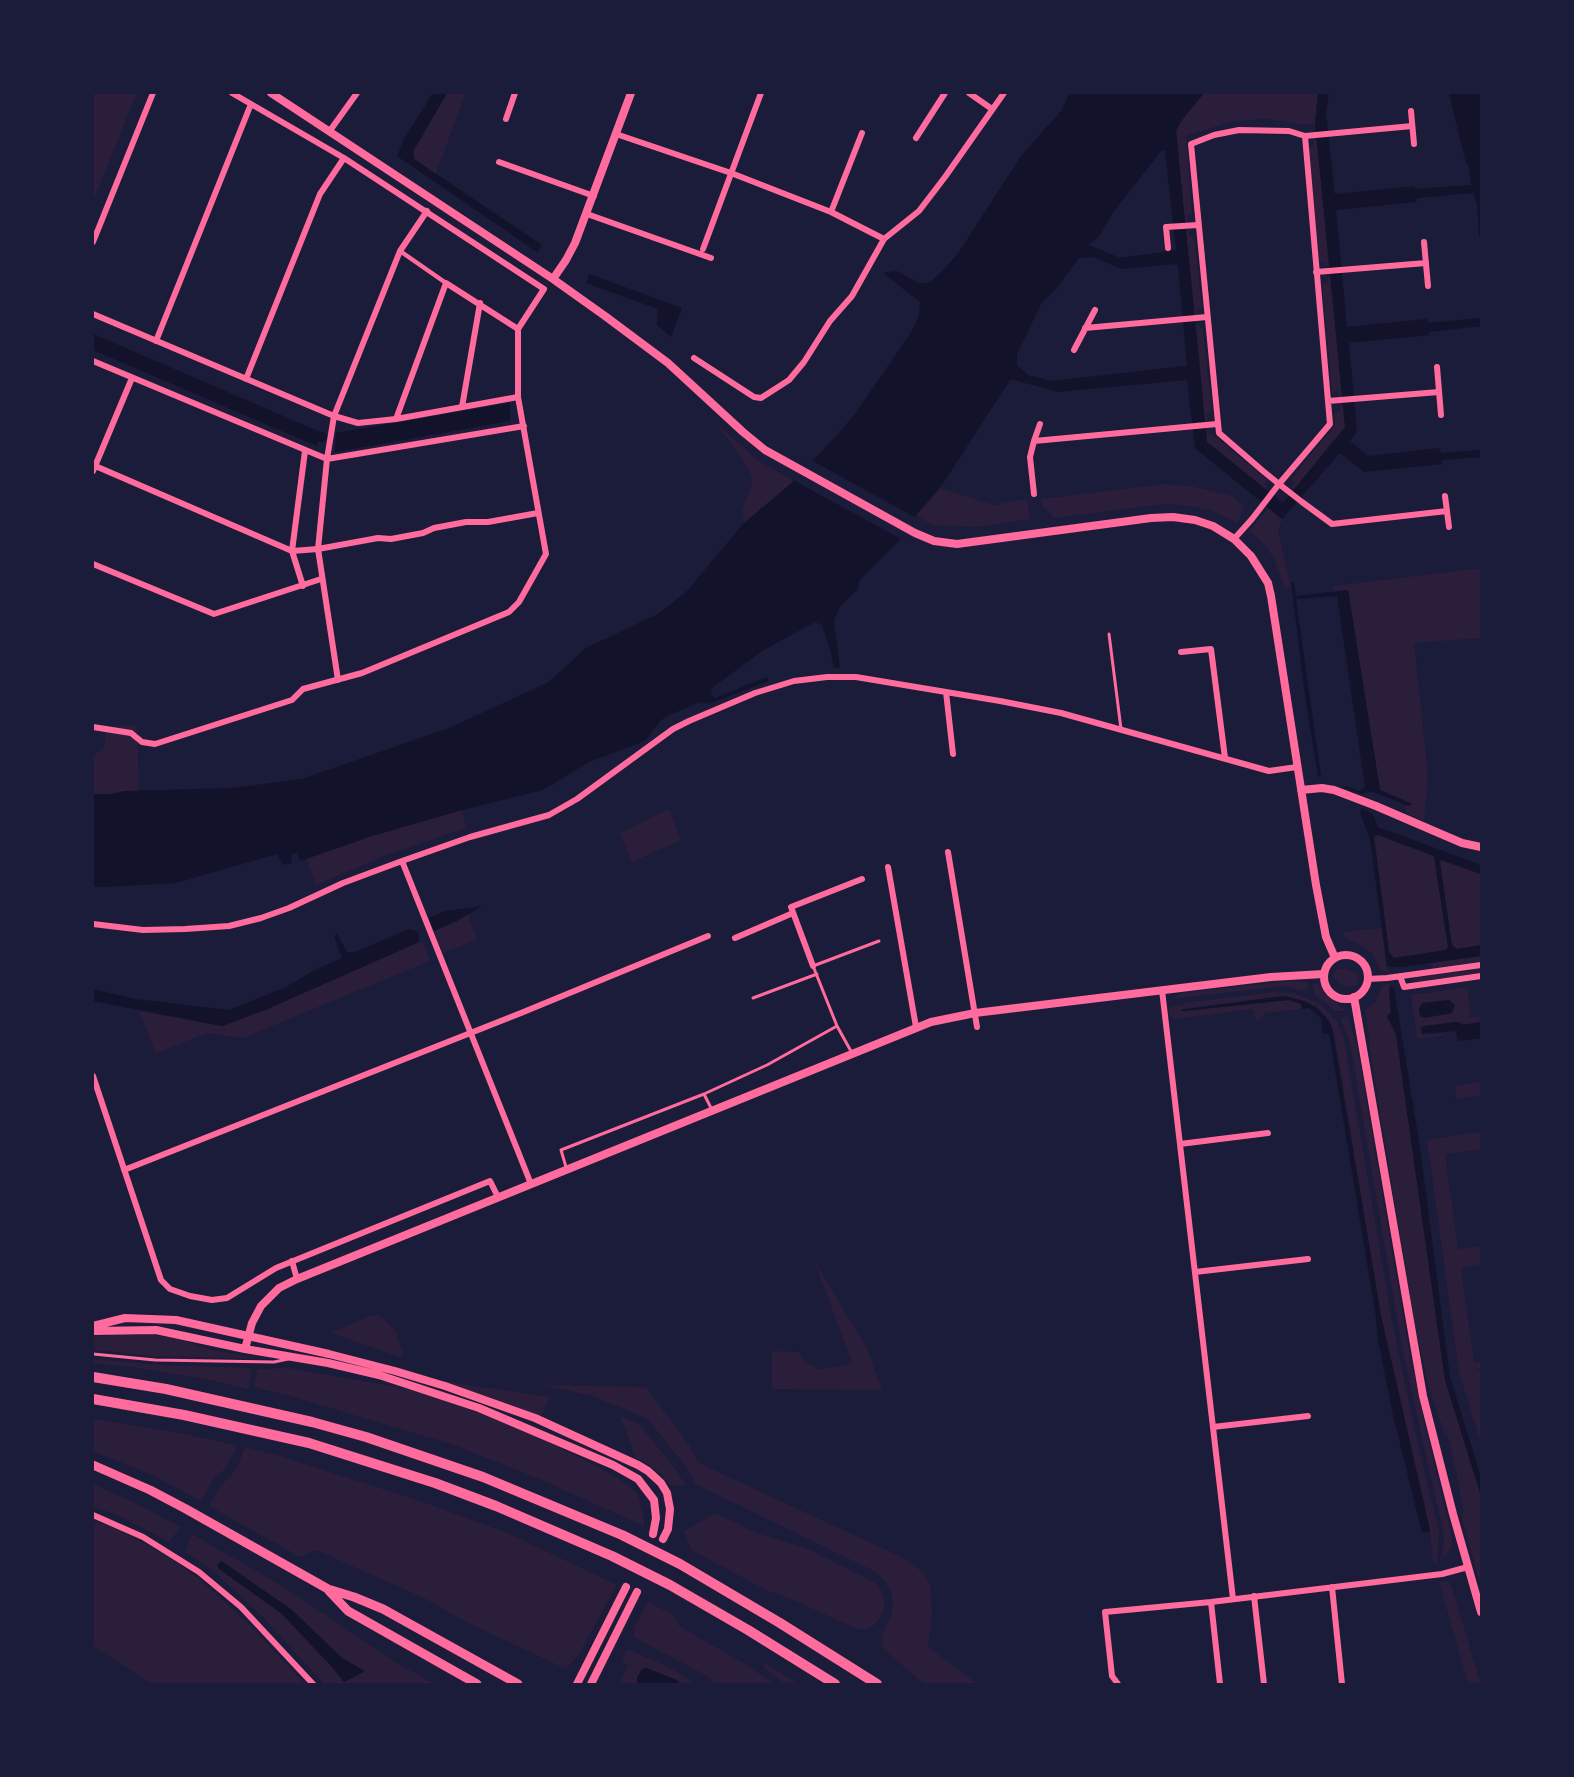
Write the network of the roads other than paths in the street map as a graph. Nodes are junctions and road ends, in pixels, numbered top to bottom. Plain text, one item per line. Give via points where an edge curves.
1 (153, 93) edge
2 (232, 93) edge
3 (271, 93) edge
4 (357, 93) edge
5 (515, 93) edge
6 (632, 93) edge
7 (760, 93) edge
8 (945, 93) edge
9 (969, 93) edge
10 (1004, 93) edge
11 (251, 104) junction
12 (992, 109) junction
13 (1411, 111) dead end
14 (506, 119) dead end
15 (1412, 126) junction
16 (329, 132) junction
17 (862, 133) dead end
18 (616, 134) junction
19 (1305, 136) junction
20 (916, 138) dead end
21 (1414, 144) dead end
22 (344, 158) junction
23 (500, 162) dead end
24 (731, 174) junction
25 (594, 196) junction
26 (427, 211) junction
27 (831, 212) junction
28 (587, 214) junction
29 (1196, 225) junction
30 (884, 238) junction
31 (93, 242) edge
32 (1424, 242) dead end
33 (1168, 248) dead end
34 (703, 249) dead end
35 (400, 251) junction
36 (711, 258) dead end
37 (1426, 263) junction
38 (1316, 272) junction
39 (554, 279) junction
40 (446, 283) junction
41 (1428, 286) dead end
42 (480, 303) junction
43 (1095, 310) dead end
44 (93, 314) edge
45 (1207, 318) junction
46 (1085, 328) junction
47 (518, 329) junction
48 (156, 341) junction
49 (1074, 350) dead end
50 (694, 358) dead end
51 (93, 362) edge
52 (1437, 367) dead end
53 (132, 378) junction
54 (246, 379) junction
55 (1439, 392) junction
56 (518, 397) junction
57 (1328, 401) junction
58 (462, 407) junction
59 (1441, 415) dead end
60 (334, 416) junction
61 (396, 419) junction
62 (1040, 424) dead end
63 (1217, 424) junction
64 (524, 426) junction
65 (1034, 441) junction
66 (305, 451) junction
67 (327, 459) junction
68 (94, 467) edge
69 (1279, 484) junction
70 (1034, 494) dead end
71 (1445, 496) dead end
72 (1447, 512) junction
73 (538, 513) junction
74 (1449, 527) dead end
75 (1234, 539) junction
76 (318, 549) junction
77 (292, 551) junction
78 (93, 564) edge
79 (321, 579) junction
80 (303, 586) junction
81 (1110, 633) dead end
82 (1180, 652) dead end
83 (338, 680) junction
84 (946, 695) junction
85 (93, 727) edge
86 (1121, 729) junction
87 (953, 754) dead end
88 (1226, 758) junction
89 (1297, 767) junction
90 (1301, 790) junction
91 (1481, 848) edge
92 (948, 852) dead end
93 (402, 861) junction
94 (888, 867) dead end
95 (862, 879) dead end
96 (793, 913) junction
97 (93, 924) edge
98 (708, 936) dead end
99 (735, 938) dead end
100 (879, 941) dead end
101 (1335, 958) junction
102 (1481, 965) edge
103 (813, 966) junction
104 (817, 974) junction
105 (1324, 974) junction
106 (1400, 976) junction
107 (1481, 976) edge
108 (1368, 979) junction
109 (1162, 990) junction
110 (1354, 997) junction
111 (753, 998) dead end
112 (975, 1013) junction
113 (837, 1026) junction
114 (916, 1027) junction
115 (977, 1027) dead end
116 (471, 1033) junction
117 (852, 1053) junction
118 (93, 1076) edge
119 (704, 1094) junction
120 (712, 1110) junction
121 (1268, 1133) dead end
122 (1180, 1144) junction
123 (567, 1169) junction
124 (124, 1170) junction
125 (531, 1184) junction
126 (498, 1197) junction
127 (1308, 1259) dead end
128 (292, 1261) junction
129 (1195, 1272) junction
130 (297, 1279) junction
131 (93, 1326) edge
132 (93, 1331) edge
133 (248, 1337) junction
134 (245, 1349) junction
135 (93, 1354) edge
136 (294, 1358) junction
137 (93, 1377) edge
138 (93, 1399) edge
139 (1308, 1416) dead end
140 (1213, 1427) junction
141 (93, 1465) edge
142 (93, 1515) edge
143 (653, 1534) dead end
144 (663, 1539) dead end
145 (1468, 1567) junction
146 (626, 1587) dead end
147 (1332, 1587) junction
148 (328, 1589) junction
149 (637, 1592) dead end
150 (1254, 1596) junction
151 (1233, 1599) junction
152 (1211, 1602) junction
153 (1481, 1612) edge
154 (313, 1684) edge
155 (477, 1684) edge
156 (518, 1684) edge
157 (577, 1684) edge
158 (591, 1684) edge
159 (835, 1684) edge
160 (877, 1684) edge
161 (1118, 1684) edge
162 (1220, 1684) edge
163 (1264, 1684) edge
164 (1342, 1684) edge

1 - 31 street
2 - 11 street
3 - 16 street
4 - 16 street
5 - 14 street
6 - 18 street
7 - 24 street
8 - 20 street
9 - 12 street
10 - 12 street
11 - 22 street
11 - 48 street
12 - 30 street via 919,211
13 - 15 street
15 - 19 street
15 - 21 street
16 - 39 street
17 - 27 street
18 - 24 street
18 - 25 street
19 - 29 street via 1288,130 1239,130 1191,144
19 - 38 street
22 - 26 street
22 - 54 street via 320,194
23 - 25 street
24 - 27 street
24 - 34 street
25 - 28 street
26 - 35 street
26 - 47 street via 544,289
27 - 30 street
28 - 36 street
28 - 39 street
29 - 33 street via 1166,227
29 - 45 street
30 - 50 street via 852,296 830,321 804,362 789,380 770,393 754,397
32 - 37 street
35 - 40 street
35 - 60 street
37 - 38 street
37 - 41 street
38 - 57 street
39 - 75 street via 668,363 765,450 934,541 957,544 1173,517 1213,526
40 - 42 street
40 - 61 street
42 - 47 street
42 - 58 street
43 - 46 street
44 - 48 street
45 - 46 street
45 - 63 street
46 - 49 street
47 - 56 street
48 - 54 street
51 - 53 street
52 - 55 street
53 - 66 street
53 - 68 street
54 - 60 street
55 - 57 street
55 - 59 street
56 - 58 street
56 - 64 street
57 - 69 street via 1330,423
58 - 61 street
60 - 61 street via 358,423
60 - 67 street
62 - 65 street
63 - 65 street
63 - 69 street via 1219,433
64 - 67 street
64 - 73 street
65 - 70 street via 1030,457
66 - 67 street
66 - 77 street
67 - 76 street
68 - 77 street
69 - 72 street via 1332,524
69 - 75 street
71 - 72 street
72 - 74 street
73 - 76 street
73 - 83 street via 546,554 519,602 509,612
75 - 89 street via 1251,556 1271,596
76 - 77 street
76 - 79 street
77 - 80 street
78 - 80 street via 214,614
79 - 80 street
79 - 83 street
81 - 86 lane
82 - 88 street via 1210,649
83 - 85 street via 303,689 292,700 155,744 142,742 131,733
84 - 86 street via 1061,713
84 - 87 street
84 - 93 street via 856,677 794,681 689,720 549,815
86 - 88 street
88 - 89 street via 1269,771
89 - 90 street
90 - 91 street via 1334,790
90 - 101 street via 1321,915
92 - 112 street
93 - 97 street via 290,908 229,926 142,930
93 - 116 street
94 - 114 street
95 - 96 street via 791,906
96 - 99 street
96 - 103 street
98 - 116 street
100 - 103 lane
101 - 105 street
101 - 108 street via 1356,957 1366,966
102 - 106 street
103 - 104 lane
104 - 111 lane
104 - 113 lane
105 - 109 street
105 - 110 street via 1333,994
106 - 107 street via 1404,987
106 - 108 street
108 - 110 street via 1364,990
109 - 112 street
109 - 122 street
110 - 145 street via 1423,1396
112 - 114 street
112 - 115 street
113 - 117 lane
113 - 119 lane
114 - 117 street
116 - 124 street
116 - 125 street
117 - 120 street
118 - 124 street
119 - 120 lane
119 - 123 lane via 561,1150
120 - 123 street
121 - 122 street
122 - 129 street
123 - 125 street
124 - 128 street via 159,1274 175,1292 220,1300
125 - 126 street
126 - 128 street via 490,1181
126 - 130 street
127 - 129 street
128 - 130 street
129 - 140 street
130 - 133 street via 279,1288 261,1306
131 - 133 street via 147,1317
132 - 134 street via 156,1330
133 - 134 street
133 - 144 street via 444,1386 544,1422 628,1460 648,1471 667,1493 670,1518
134 - 136 street
135 - 136 lane via 155,1360 274,1362
136 - 143 street via 379,1375 431,1391 613,1465 638,1479 654,1500
137 - 160 highway via 242,1404 366,1437 531,1496 680,1564
138 - 159 highway via 309,1443 435,1483 526,1518 670,1585
139 - 140 street
140 - 151 street
141 - 148 main road via 150,1490
142 - 154 street via 143,1537 207,1578 241,1607
145 - 147 street via 1442,1574
145 - 153 street
146 - 157 street
147 - 150 street
147 - 164 street
148 - 155 main road via 348,1611
148 - 156 main road via 383,1609
149 - 158 street
150 - 151 street
150 - 163 street
151 - 152 street
152 - 161 street via 1106,1612 1112,1676
152 - 162 street

